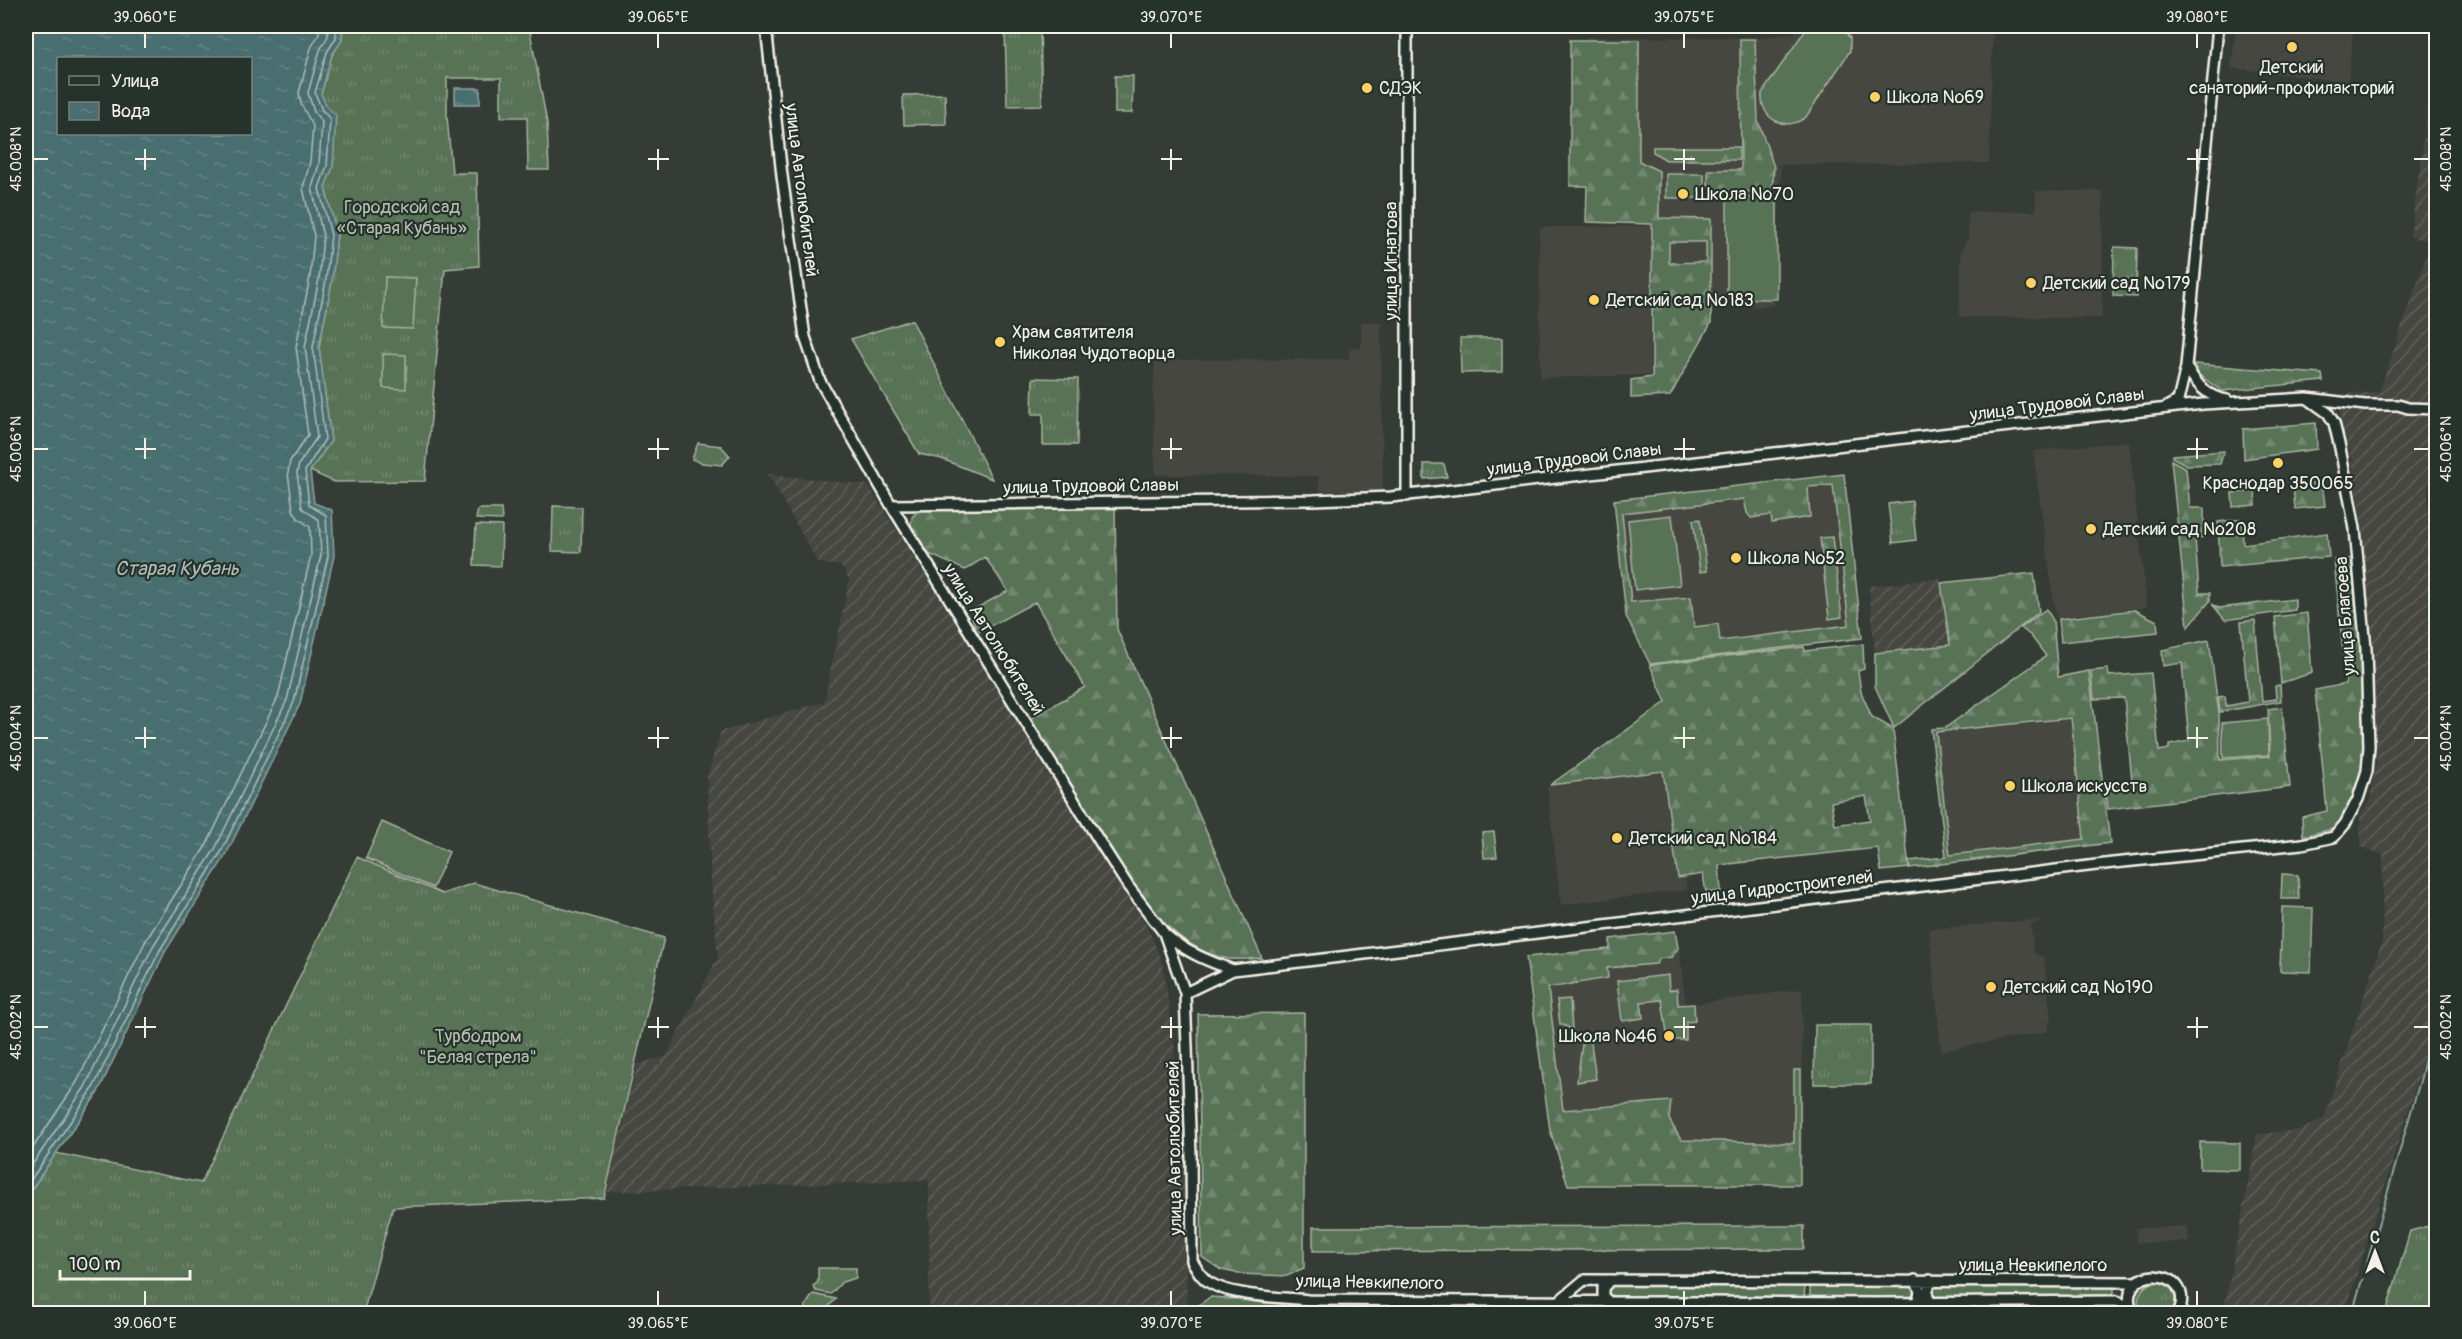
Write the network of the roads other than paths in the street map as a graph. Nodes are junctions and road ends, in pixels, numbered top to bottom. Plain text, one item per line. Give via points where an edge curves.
1 (766, 26) edge
2 (1407, 26) edge
3 (2218, 26) edge
4 (2186, 367) junction
5 (2307, 398) junction
6 (2237, 401) junction
7 (2436, 409) edge
8 (2154, 410) junction
9 (1407, 496) junction
10 (891, 505) junction
11 (2334, 837) joint
12 (1164, 933) junction
13 (1233, 970) junction
14 (1185, 993) junction
15 (1192, 1261) joint
16 (1610, 1280) junction
17 (1915, 1280) junction
18 (1930, 1280) junction
19 (2136, 1282) junction
20 (1559, 1301) junction
21 (1610, 1302) junction
22 (1916, 1303) junction
23 (1931, 1303) junction
24 (2131, 1310) edge
25 (2178, 1314) edge

1 - 10 street, улица Автолюбителей via 804,337 820,381
2 - 9 street, улица Игнатова
3 - 4 street
4 - 6 street via 2209,395
4 - 8 street via 2178,401
5 - 6 street, улица Трудовой Славы
5 - 7 street, улица Трудовой Славы
5 - 11 street, улица Благоева via 2328,413 2340,447 2355,529 2366,649 2367,771 2358,799
6 - 8 street, улица Трудовой Славы
8 - 9 street, улица Трудовой Славы
9 - 10 street, улица Трудовой Славы
10 - 12 street, улица Автолюбителей via 1103,847
11 - 13 street, улица Гидростроителей via 2302,844 2101,864
12 - 13 street, улица Гидростроителей via 1197,957
12 - 14 street, улица Автолюбителей
13 - 14 street, улица Гидростроителей
14 - 15 street, улица Автолюбителей
15 - 20 street, улица Невкипелого via 1210,1283 1243,1292 1308,1300
16 - 17 street, улица Невкипелого
16 - 20 street, улица Невкипелого via 1584,1280
16 - 21 street via 1603,1288 1603,1296
17 - 18 street, улица Невкипелого
17 - 22 street via 1920,1287
18 - 19 street, улица Невкипелого
18 - 23 street via 1927,1295
19 - 24 street via 2130,1294
19 - 25 street, улица Невкипелого via 2157,1275 2173,1281 2181,1296
20 - 21 street, улица Невкипелого
21 - 22 street, улица Невкипелого
22 - 23 street, улица Невкипелого
23 - 24 street, улица Невкипелого via 2117,1301

